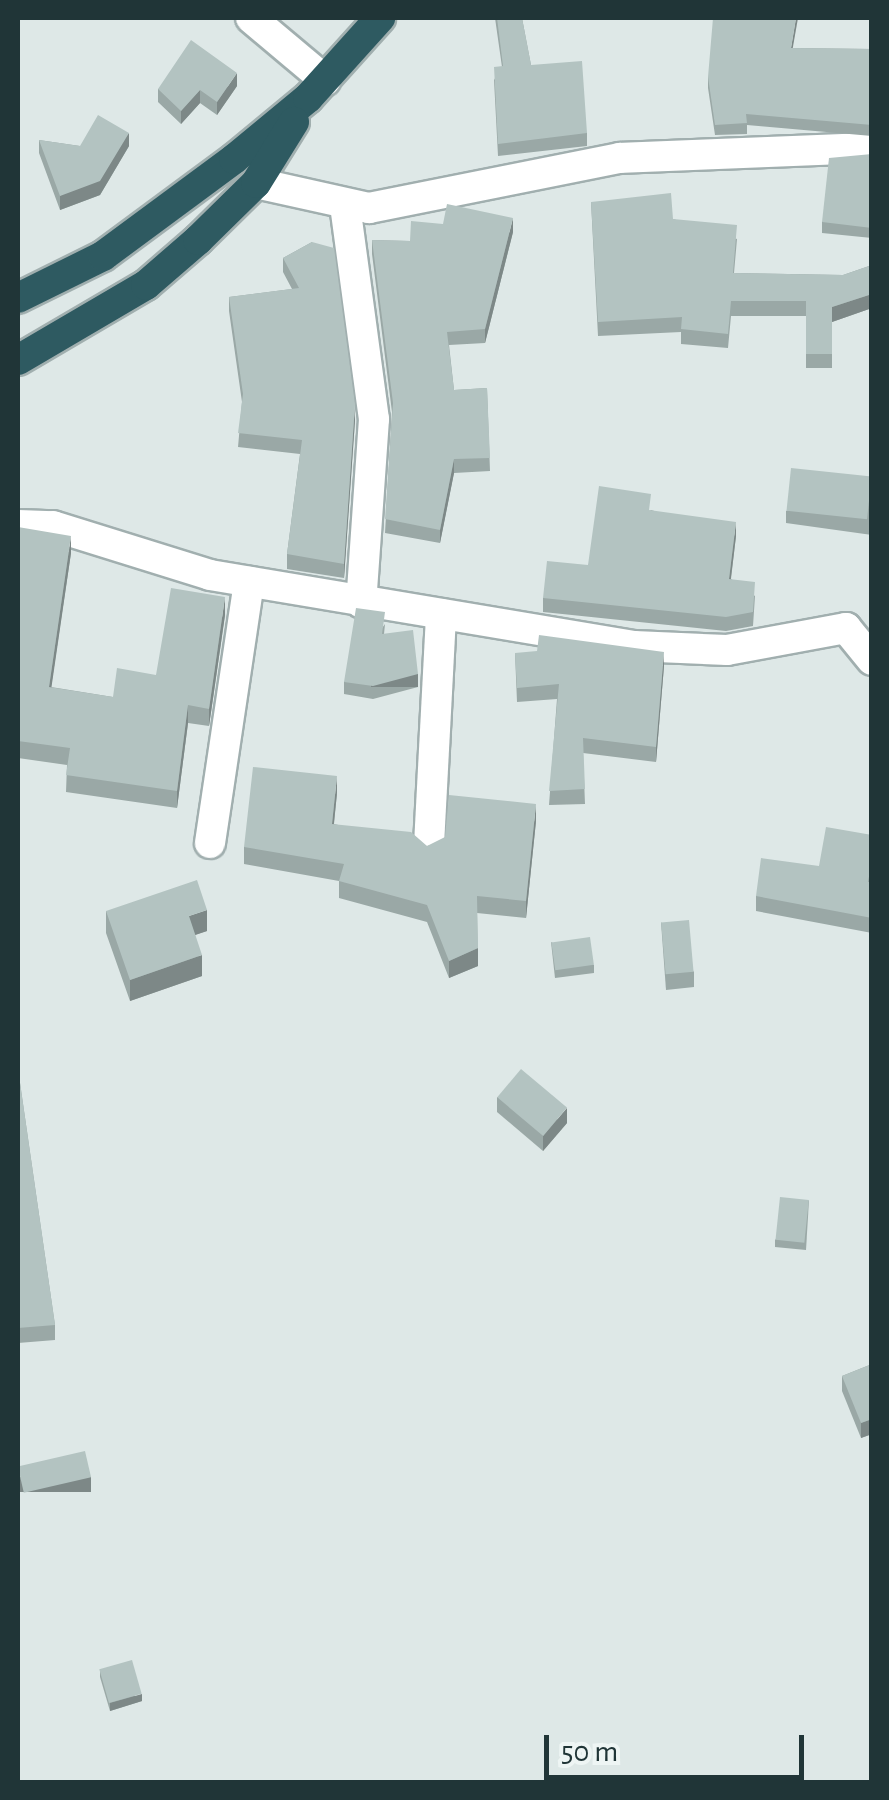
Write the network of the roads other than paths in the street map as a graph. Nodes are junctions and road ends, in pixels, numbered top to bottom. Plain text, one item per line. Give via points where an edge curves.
1 (250, 18) edge
2 (380, 18) edge
3 (317, 89) junction
4 (872, 148) edge
5 (256, 182) junction
6 (346, 205) junction
7 (18, 298) edge
8 (18, 360) edge
9 (18, 524) edge
10 (249, 582) junction
11 (360, 603) junction
12 (441, 614) junction
13 (872, 660) edge
14 (210, 842) dead end
15 (429, 845) edge

1 - 3 street
2 - 3 highway
3 - 5 highway
3 - 7 highway via 116,246
4 - 6 street via 620,158
5 - 6 street
5 - 8 highway via 146,285
6 - 11 street via 374,418
9 - 10 street
10 - 11 street
10 - 14 street
11 - 12 street
12 - 13 street via 634,646 727,650 846,628
12 - 15 street

